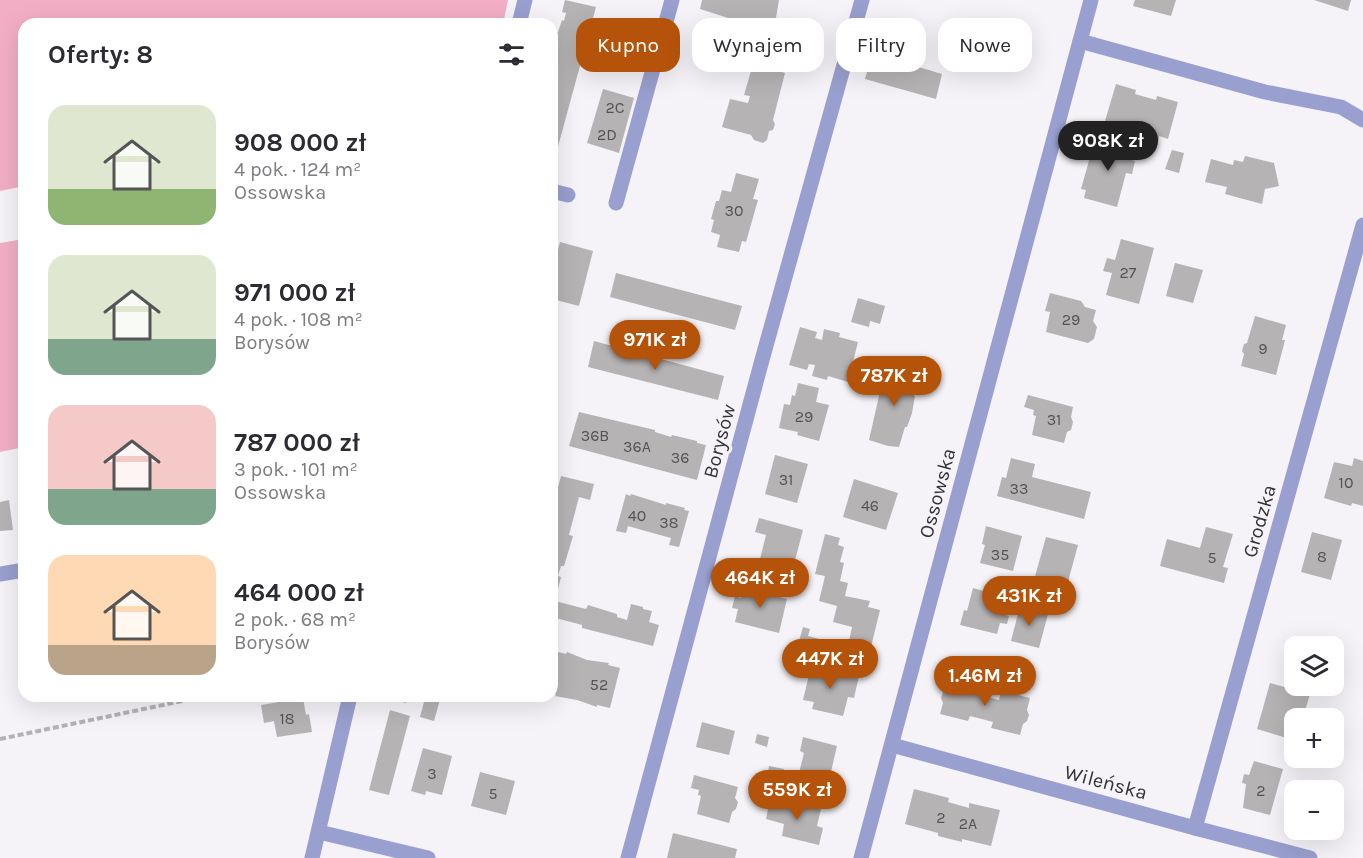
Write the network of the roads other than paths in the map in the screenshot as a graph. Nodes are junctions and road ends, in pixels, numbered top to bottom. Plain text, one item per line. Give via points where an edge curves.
1 (525, 0) edge
2 (672, 0) edge
3 (862, 0) edge
4 (1091, 0) edge
5 (520, 18) edge
6 (1080, 41) junction
7 (1363, 120) edge
8 (558, 192) edge
9 (568, 195) dead end
10 (616, 203) dead end
11 (1363, 225) edge
12 (18, 571) edge
13 (0, 574) edge
14 (349, 702) edge
15 (892, 745) junction
16 (1195, 828) junction
17 (319, 832) junction
18 (312, 858) edge
19 (428, 858) edge
20 (628, 858) edge
21 (861, 858) edge
22 (1310, 858) edge

1 - 5 street
2 - 10 street
3 - 20 street, Borysów
4 - 6 street, Ossowska
6 - 7 street via 1264,92 1341,107
6 - 15 street, Ossowska
8 - 9 street
11 - 16 street, Grodzka
12 - 13 street
14 - 17 street
15 - 16 street, Wileńska
15 - 21 street, Ossowska
16 - 22 street, Wileńska
17 - 18 street
17 - 19 street

